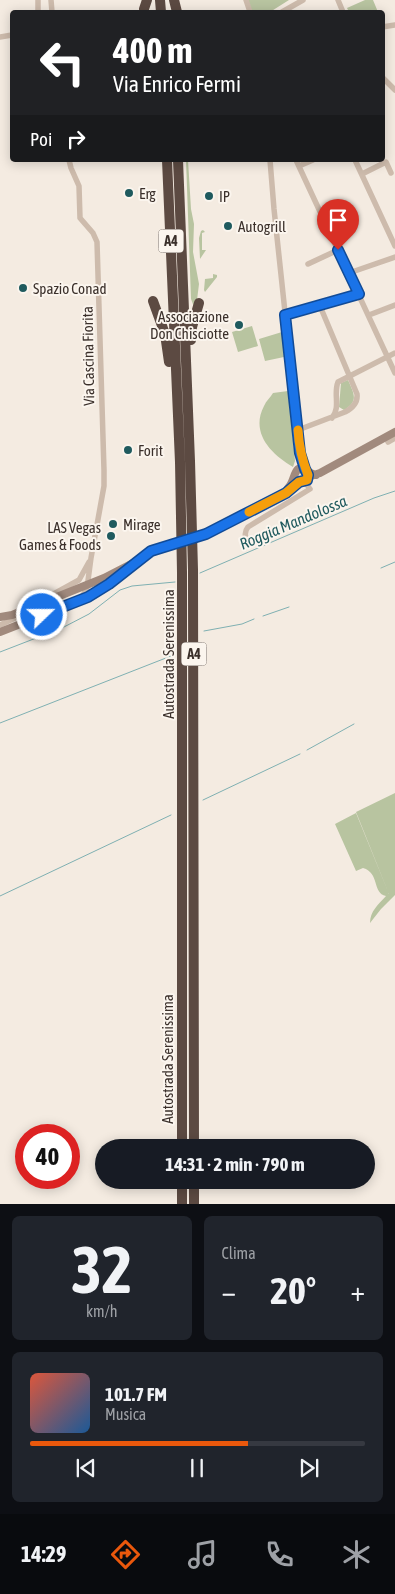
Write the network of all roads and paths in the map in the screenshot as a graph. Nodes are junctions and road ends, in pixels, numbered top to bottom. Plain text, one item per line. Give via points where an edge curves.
1 (303, 0) edge
2 (288, 10) edge
3 (385, 80) edge
4 (395, 90) edge
5 (70, 162) edge
6 (167, 162) edge
7 (178, 162) edge
8 (270, 162) edge
9 (297, 162) edge
10 (308, 162) edge
11 (356, 162) edge
12 (299, 166) junction
13 (391, 173) dead end
14 (362, 174) junction
15 (395, 246) edge
16 (338, 250) junction
17 (395, 257) edge
18 (308, 264) dead end
19 (349, 273) junction
20 (359, 294) junction
21 (153, 301) dead end
22 (199, 303) dead end
23 (395, 305) edge
24 (320, 306) junction
25 (285, 315) junction
26 (369, 315) junction
27 (395, 353) edge
28 (387, 357) junction
29 (395, 373) edge
30 (349, 375) junction
31 (337, 407) junction
32 (345, 412) junction
33 (332, 418) junction
34 (298, 430) junction
35 (395, 432) edge
36 (395, 438) edge
37 (388, 442) dead end
38 (185, 461) junction
39 (304, 476) junction
40 (248, 545) dead end
41 (91, 558) junction
42 (135, 562) junction
43 (104, 578) junction
44 (88, 584) junction
45 (81, 592) junction
46 (48, 601) junction
47 (70, 603) junction
48 (19, 612) junction
49 (0, 617) edge
50 (0, 625) edge
51 (0, 632) edge
52 (182, 1139) edge
53 (194, 1139) edge
54 (182, 1189) edge
55 (194, 1189) edge
56 (182, 1204) edge
57 (194, 1204) edge

1 - 2 street
3 - 4 street
5 - 41 street, Via Cascina Fiorita via 79,186 80,218 93,232 97,246 104,486
6 - 38 highway, Autostrada Serenissima / A4
7 - 38 highway, Autostrada Serenissima / A4
8 - 25 street
9 - 12 street
10 - 12 street
11 - 14 street
12 - 16 street
13 - 14 street via 386,162
14 - 15 street
16 - 18 street
16 - 19 street
17 - 19 street
19 - 20 street
20 - 24 street
20 - 26 street
21 - 38 highway via 168,347 172,434
22 - 38 highway via 192,327 195,431
23 - 26 street
24 - 25 street
24 - 30 street
25 - 34 street
26 - 28 street
27 - 28 street
28 - 29 street
28 - 30 street
30 - 31 street via 336,386
30 - 32 street via 358,399
31 - 32 street
31 - 33 street
32 - 33 street
33 - 34 street
34 - 39 street
35 - 39 street
36 - 37 street
38 - 52 highway, Autostrada Serenissima / A4 via 182,572
38 - 53 highway, Autostrada Serenissima / A4 via 194,638
39 - 40 street via 310,489 248,527 245,531
39 - 42 street via 279,496 206,534 151,551
41 - 43 street via 94,575
41 - 44 street, Via Cascina Fiorita
41 - 48 street via 74,583
42 - 43 street
42 - 47 street via 98,591
43 - 44 street
44 - 45 street
45 - 46 street
45 - 47 street
46 - 48 street
46 - 50 street
47 - 51 street
48 - 49 street
54 - 56 highway
55 - 57 highway

